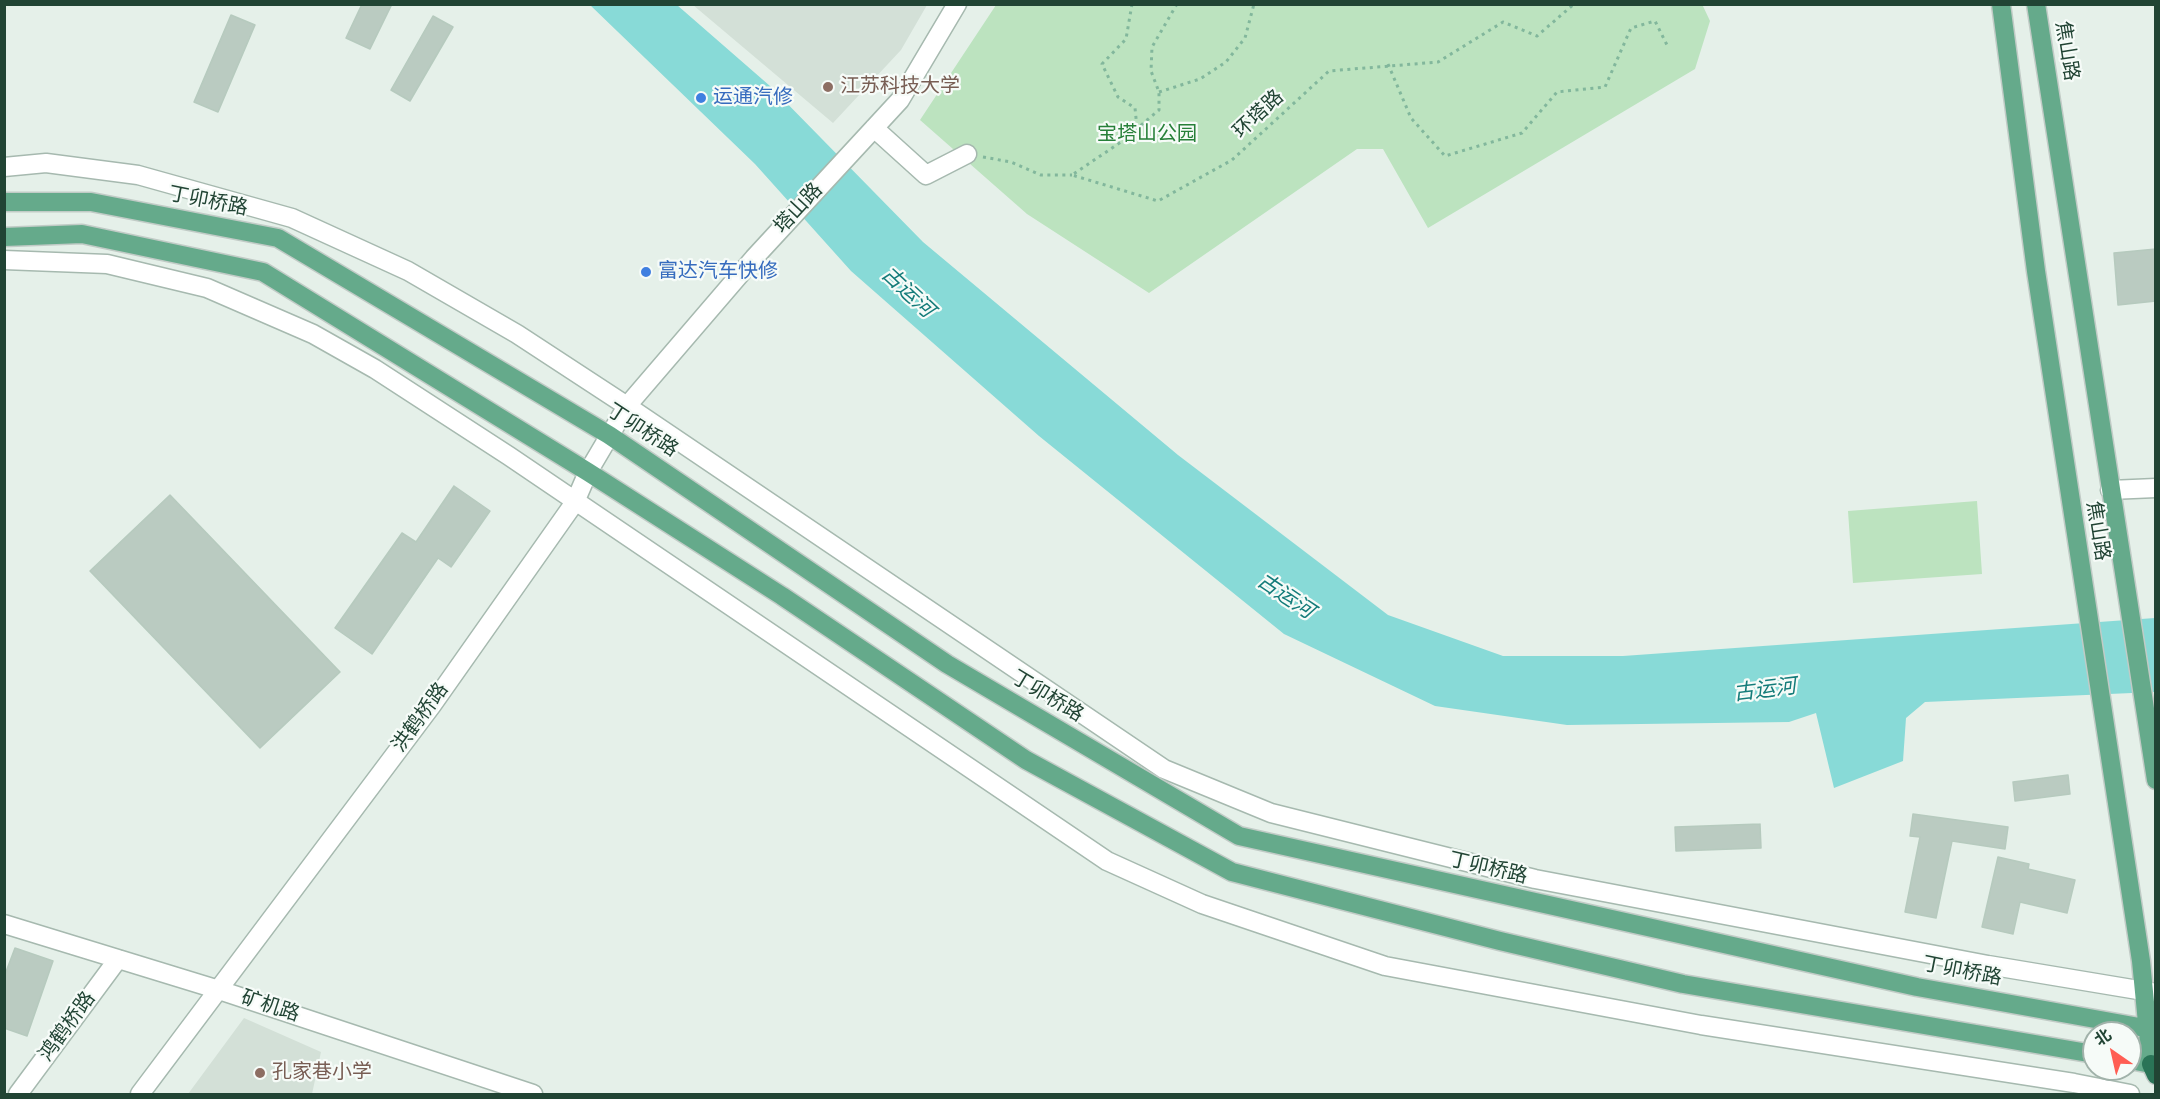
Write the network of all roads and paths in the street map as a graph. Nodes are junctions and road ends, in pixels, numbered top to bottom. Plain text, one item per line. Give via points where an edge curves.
1 (957, 4) edge
2 (1132, 4) edge
3 (1177, 4) edge
4 (1254, 4) edge
5 (1574, 4) edge
6 (2001, 4) edge
7 (2037, 4) edge
8 (1667, 45) dead end
9 (1388, 64) junction
10 (1159, 92) junction
11 (874, 128) junction
12 (1137, 128) junction
13 (967, 154) joint
14 (4, 167) edge
15 (1072, 175) junction
16 (4, 202) edge
17 (4, 237) edge
18 (4, 260) edge
19 (627, 406) junction
20 (609, 435) junction
21 (588, 472) junction
22 (2156, 488) edge
23 (2110, 490) junction
24 (575, 502) junction
25 (2156, 780) edge
26 (4, 924) edge
27 (118, 959) junction
28 (216, 989) junction
29 (2150, 992) edge
30 (2152, 1030) edge
31 (2082, 1052) edge
32 (2154, 1068) edge
33 (18, 1095) edge
34 (140, 1095) edge
35 (533, 1095) edge
36 (2130, 1095) edge

1 - 11 street, 塔山路 via 900,100
2 - 12 path via 1126,39 1102,64 1118,97 1135,108
3 - 10 path via 1152,47 1151,71
4 - 10 path via 1245,38 1226,62 1200,79
5 - 9 path, 环塔路 via 1537,36 1503,22 1438,62
6 - 29 main road, 焦山路 via 2079,562
7 - 23 main road, 焦山路
8 - 9 path via 1655,21 1631,28 1605,87 1557,92 1522,134 1445,156 1411,118
9 - 15 path, 环塔路 via 1329,71 1232,160 1158,201
10 - 12 path via 1159,110
11 - 13 street via 926,175
11 - 19 street, 塔山路 via 753,258
12 - 15 path
13 - 15 path, 环塔路 via 1011,162 1041,175
14 - 19 street via 46,163 138,175 292,218 408,271 517,334
16 - 20 main road, 丁卯桥路 via 91,202 278,238
17 - 21 main road via 82,234 263,272
18 - 24 street via 107,264 207,288 313,334 375,369
19 - 20 street, 塔山路
19 - 29 street via 1164,769 1271,813 1534,879
20 - 21 street, 洪鹤桥路
20 - 30 main road, 丁卯桥路 via 947,664 1239,836 1917,987
21 - 24 street, 洪鹤桥路
21 - 31 main road via 1026,760 1232,872 1683,984
22 - 23 street
23 - 25 main road, 焦山路
24 - 28 street, 洪鹤桥路 via 425,714
24 - 36 street via 1107,861 1202,904 1385,966 1701,1024
26 - 27 street, 矿机路
27 - 28 street, 矿机路
27 - 33 street, 鸿鹤桥路
28 - 34 street, 洪鹤桥路
28 - 35 street, 矿机路
29 - 30 main road, 焦山路
30 - 32 main road, 焦山路

